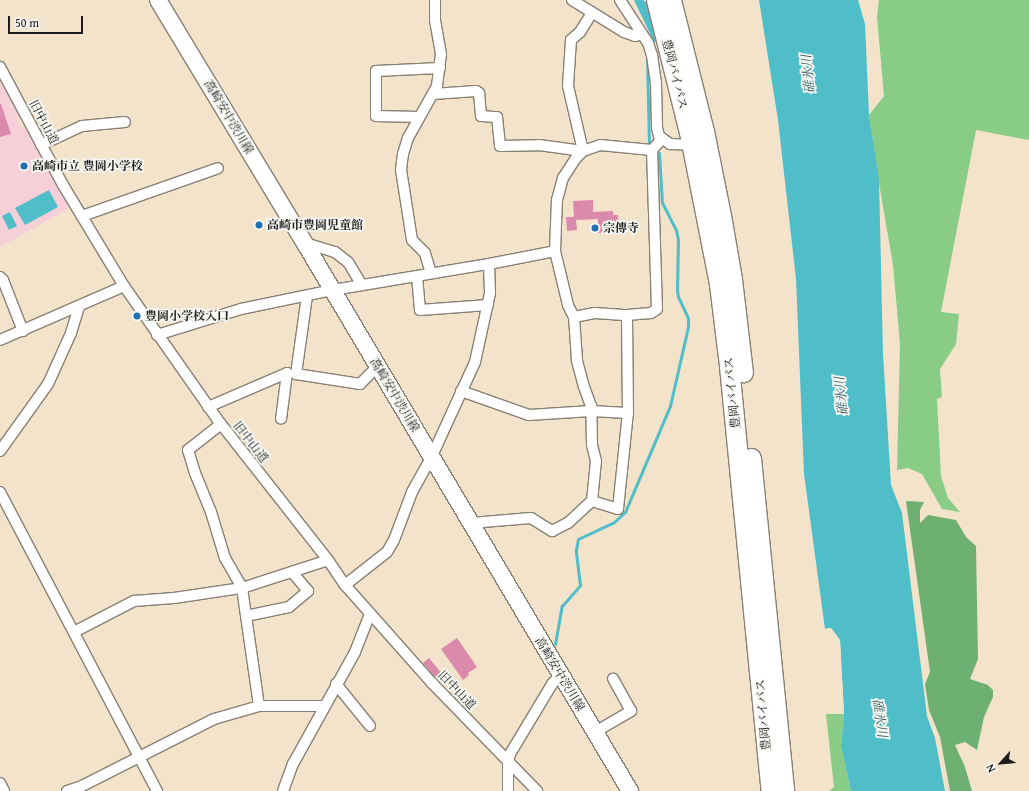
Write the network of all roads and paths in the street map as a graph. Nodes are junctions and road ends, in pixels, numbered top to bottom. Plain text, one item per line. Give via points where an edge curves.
1 (158, 0) edge
2 (435, 0) edge
3 (572, 0) edge
4 (620, 0) edge
5 (656, 0) edge
6 (671, 0) edge
7 (592, 13) junction
8 (642, 34) junction
9 (0, 67) edge
10 (440, 68) junction
11 (3, 80) edge
12 (433, 94) junction
13 (419, 117) junction
14 (125, 122) dead end
15 (662, 139) junction
16 (41, 145) junction
17 (699, 145) junction
18 (652, 150) junction
19 (583, 151) junction
20 (218, 168) dead end
21 (82, 216) junction
22 (305, 243) junction
23 (554, 251) junction
24 (489, 264) junction
25 (431, 273) junction
26 (417, 276) junction
27 (0, 277) edge
28 (362, 285) junction
29 (124, 286) junction
30 (333, 290) junction
31 (307, 296) junction
32 (488, 305) junction
33 (80, 307) junction
34 (627, 315) junction
35 (574, 317) junction
36 (23, 331) junction
37 (158, 335) junction
38 (0, 340) edge
39 (378, 366) junction
40 (461, 391) junction
41 (208, 407) junction
42 (591, 411) junction
43 (628, 413) junction
44 (281, 419) dead end
45 (221, 424) junction
46 (0, 451) edge
47 (432, 456) junction
48 (0, 492) edge
49 (592, 501) junction
50 (471, 523) junction
51 (328, 560) junction
52 (292, 572) junction
53 (345, 585) junction
54 (242, 588) junction
55 (370, 614) junction
56 (246, 616) junction
57 (74, 632) junction
58 (561, 674) junction
59 (613, 679) dead end
60 (336, 684) junction
61 (259, 706) junction
62 (324, 706) junction
63 (370, 726) dead end
64 (595, 732) junction
65 (138, 756) junction
66 (508, 762) junction
67 (0, 783) edge
68 (4, 791) edge
69 (67, 791) edge
70 (157, 791) edge
71 (283, 791) edge
72 (508, 791) edge
73 (537, 791) edge
74 (630, 791) edge
75 (771, 791) edge
76 (784, 791) edge

1 - 22 main road, 高崎安中渋川線
2 - 10 street via 434,13 441,54
3 - 7 street
4 - 8 street
5 - 17 highway, 豊岡バイパス
6 - 17 highway, 豊岡バイパス
7 - 8 street via 624,32 635,36
7 - 19 street via 580,32 571,40 568,86
8 - 15 street via 652,55 656,84 656,128
9 - 11 street, 旧中山道
10 - 12 street
10 - 13 street via 376,71 376,116
11 - 16 street, 旧中山道
12 - 13 street
12 - 19 street via 476,91 479,93 481,116 497,118 500,146 539,145
13 - 25 street via 405,147 401,170 412,240 425,253
14 - 16 street via 82,126
15 - 17 street via 670,144
15 - 18 street
16 - 21 street, 旧中山道
17 - 75 highway, 豊岡バイパス via 729,366
17 - 76 highway, 豊岡バイパス via 721,215 739,332
18 - 19 street via 600,145
18 - 34 street via 657,310
19 - 23 street via 563,178 557,200
20 - 21 street
21 - 29 street, 旧中山道
22 - 28 street via 335,252 348,262
22 - 30 main road, 高崎安中渋川線
23 - 24 street
23 - 35 street via 568,305
24 - 25 street
24 - 32 street
25 - 26 street
26 - 28 street
26 - 32 street via 420,310
27 - 36 street
28 - 30 street
29 - 33 street
29 - 37 street, 旧中山道
30 - 31 street
30 - 39 main road, 高崎安中渋川線
31 - 37 street via 241,309
31 - 39 street via 296,374 360,384
32 - 40 street via 475,362
33 - 36 street
33 - 46 street via 48,384
34 - 35 street via 595,313
34 - 43 street
35 - 42 street via 578,360
36 - 38 street
37 - 41 street, 旧中山道
39 - 47 main road, 高崎安中渋川線
40 - 42 street via 529,415
40 - 47 street
41 - 44 street via 288,373
41 - 45 street, 旧中山道
42 - 43 street
42 - 49 street via 592,444 596,461
43 - 49 street via 618,509
45 - 51 street, 旧中山道
45 - 54 street via 188,450 226,558
47 - 50 main road, 高崎安中渋川線
47 - 53 street via 412,492 387,552
48 - 57 street
49 - 50 street via 568,523 552,531 531,518
50 - 58 main road, 高崎安中渋川線
51 - 52 street
51 - 53 street, 旧中山道
52 - 54 street
52 - 56 street via 308,591 289,607
53 - 55 street, 旧中山道
54 - 56 street
54 - 57 street via 134,601
55 - 60 street via 355,652
55 - 66 street, 旧中山道
56 - 61 street
57 - 65 street
58 - 64 main road, 高崎安中渋川線
58 - 66 street via 552,684 521,735
59 - 64 street via 631,711
60 - 62 street
60 - 63 street
61 - 62 street
61 - 65 street via 214,719
62 - 71 street via 293,764
64 - 74 main road, 高崎安中渋川線
65 - 69 street via 82,786
65 - 70 street
66 - 72 street
66 - 73 street, 旧中山道
67 - 68 street

